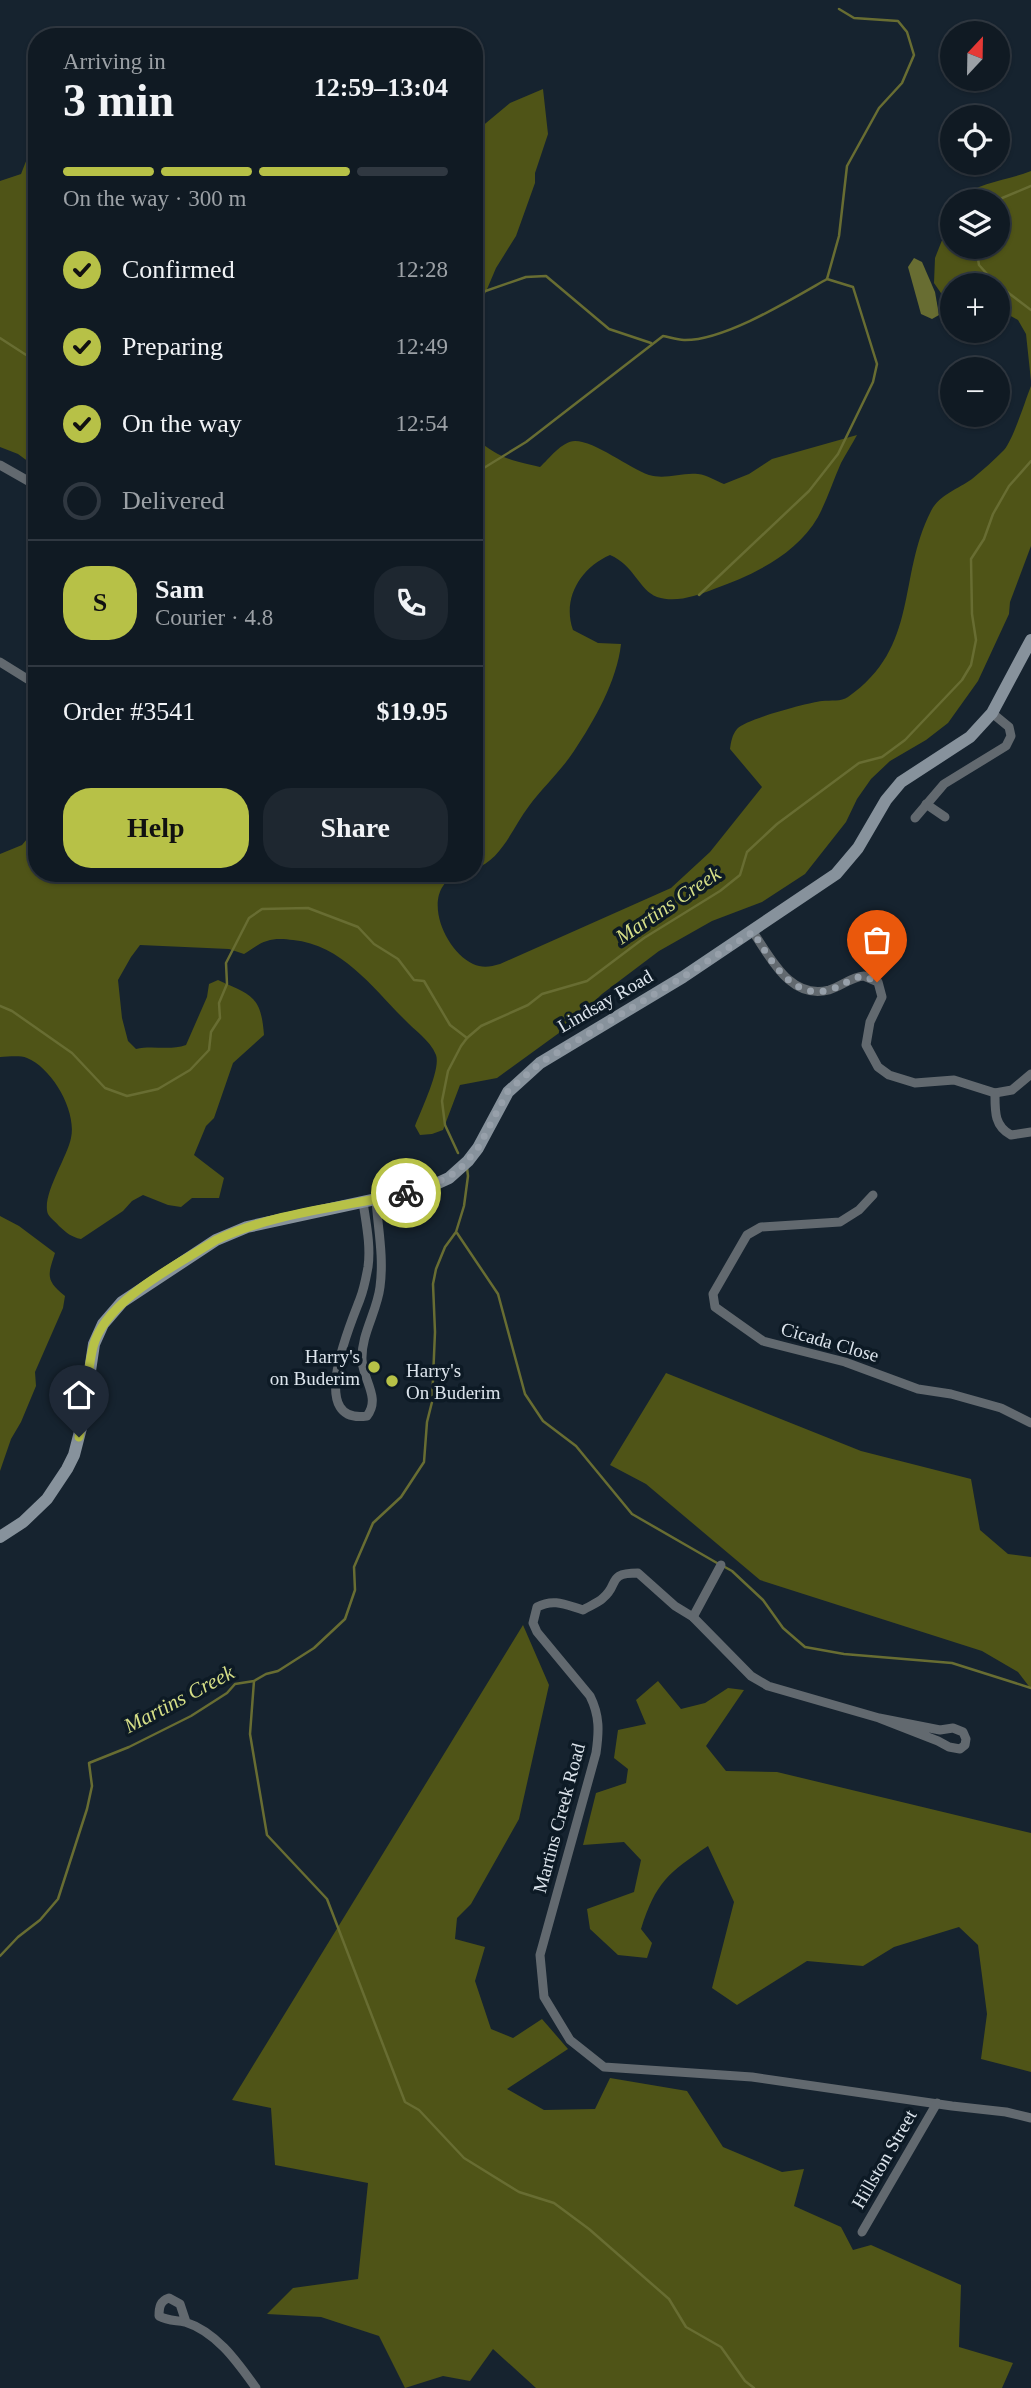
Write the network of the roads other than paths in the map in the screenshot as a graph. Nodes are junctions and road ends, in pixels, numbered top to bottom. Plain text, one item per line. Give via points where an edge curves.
1 (0, 465) edge
2 (28, 481) edge
3 (1031, 640) edge
4 (0, 662) edge
5 (28, 679) edge
6 (992, 713) junction
7 (926, 804) junction
8 (945, 817) dead end
9 (915, 818) dead end
10 (753, 932) junction
11 (1031, 1074) edge
12 (995, 1093) junction
13 (1031, 1132) edge
14 (873, 1195) dead end
15 (370, 1201) junction
16 (1031, 1423) edge
17 (0, 1537) edge
18 (721, 1565) dead end
19 (693, 1617) junction
20 (880, 1718) junction
21 (937, 2103) junction
22 (1031, 2118) edge
23 (862, 2232) dead end
24 (186, 2322) dead end
25 (257, 2388) edge

1 - 2 street
3 - 6 street, Lindsay Road
4 - 5 street
6 - 7 street via 1011,731 1006,746 944,784
6 - 10 street, Lindsay Road via 970,737 901,782 836,874
7 - 8 street
7 - 9 street
10 - 12 street via 780,973 800,987 821,992 864,976 877,982 882,997 866,1045 878,1067 889,1075 915,1083 954,1080
10 - 15 street, Lindsay Road via 540,1063 508,1091 478,1148 449,1178
11 - 12 street via 1012,1090
12 - 13 street via 999,1126 1012,1135
14 - 16 street, Cicada Close via 840,1222 761,1227 747,1235 713,1294 715,1307 763,1340 845,1362 918,1389 1002,1408
15 - 15 street via 382,1259 362,1370 374,1399 367,1416 355,1417 338,1402 335,1380 368,1264
15 - 17 street, Lindsay Road via 231,1233 122,1302 94,1343 82,1424 67,1469 47,1499
18 - 19 street
19 - 20 street, Martins Creek Road via 751,1676 768,1686
19 - 21 street, Martins Creek Road via 638,1573 615,1578 603,1599 583,1610 566,1603 545,1603 533,1616 537,1632 590,1696 599,1734 540,1955 544,1997 570,2040 604,2067 752,2077
20 - 20 street, Martins Creek Road via 940,1730 953,1728 962,1732 965,1745 949,1747
21 - 22 street
21 - 23 street, Hillston Street
24 - 25 street via 218,2341

